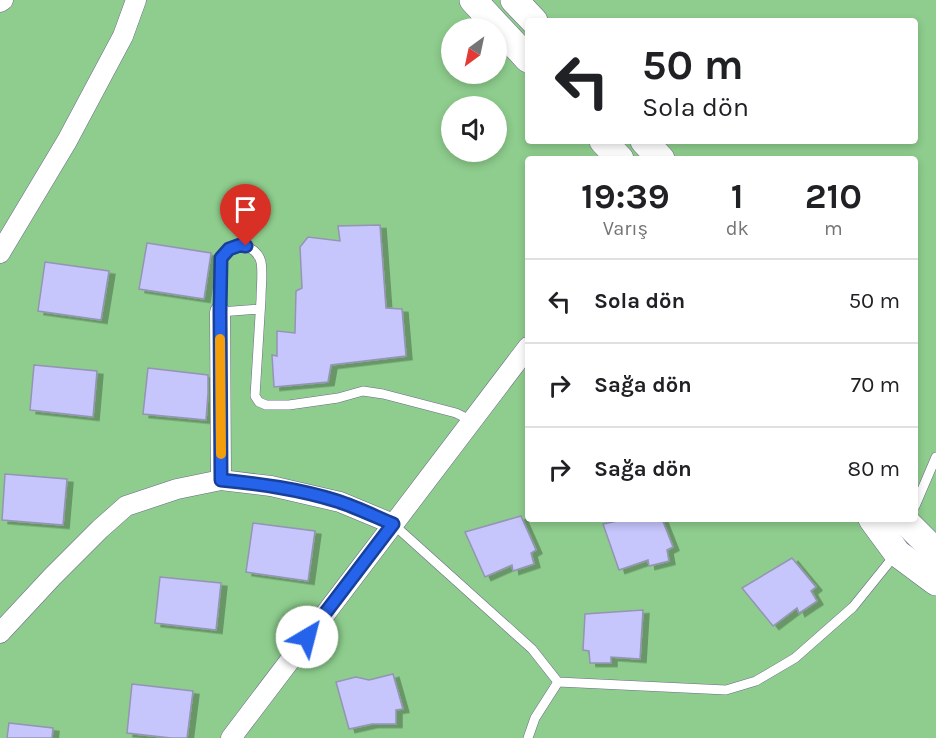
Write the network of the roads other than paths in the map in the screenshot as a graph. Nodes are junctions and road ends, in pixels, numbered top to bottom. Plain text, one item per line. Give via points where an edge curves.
1 (136, 0) edge
2 (473, 0) edge
3 (514, 0) edge
4 (531, 18) edge
5 (525, 56) edge
6 (606, 144) edge
7 (647, 144) edge
8 (617, 156) edge
9 (658, 156) edge
10 (0, 253) edge
11 (260, 309) junction
12 (220, 312) junction
13 (525, 351) edge
14 (471, 422) junction
15 (936, 457) edge
16 (221, 480) junction
17 (918, 497) edge
18 (874, 522) edge
19 (913, 522) edge
20 (393, 524) junction
21 (936, 552) edge
22 (897, 553) junction
23 (936, 582) edge
24 (0, 633) edge
25 (558, 682) junction
26 (231, 738) edge
27 (528, 738) edge

1 - 10 street via 123,36 67,141
2 - 5 street
3 - 4 street
6 - 8 street
7 - 9 street
11 - 12 lane
11 - 12 lane via 260,257 240,245 221,258
11 - 14 lane via 255,396 262,404 289,405 363,391 456,413
12 - 16 street
13 - 14 street
14 - 20 street
15 - 17 lane
16 - 20 street via 325,497
16 - 24 street via 126,506
18 - 22 street
19 - 21 street
20 - 25 lane via 532,650
20 - 26 street
22 - 23 street
22 - 25 lane via 853,607 795,658 756,681 726,690
25 - 27 lane via 535,718

